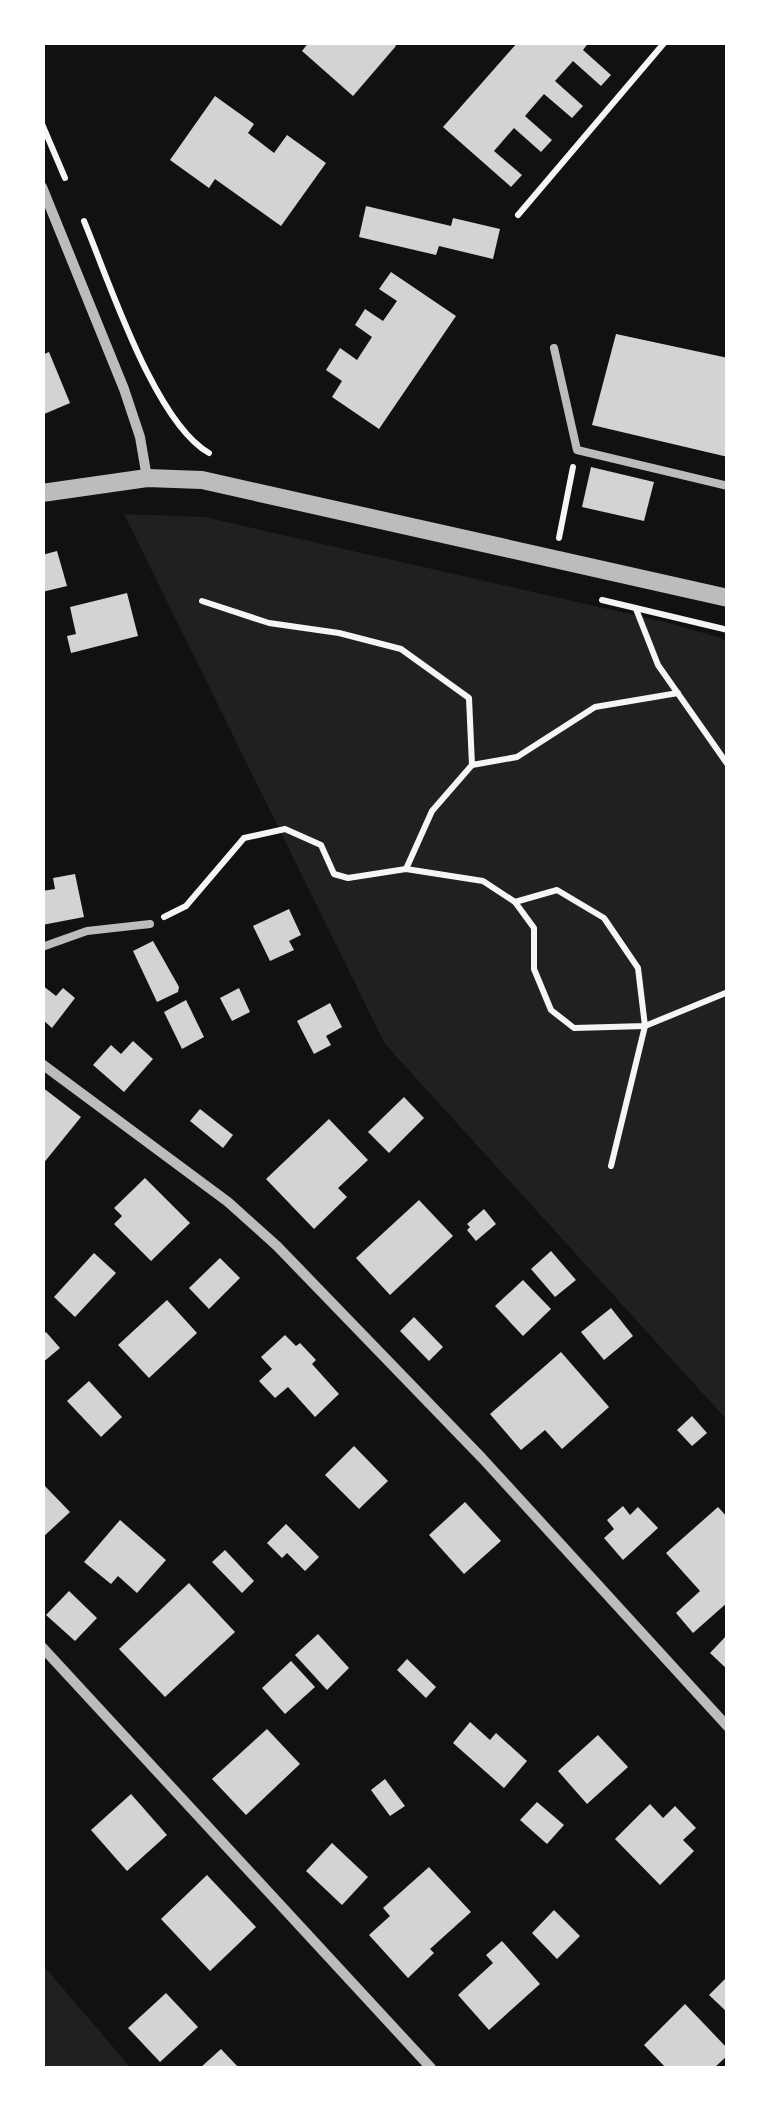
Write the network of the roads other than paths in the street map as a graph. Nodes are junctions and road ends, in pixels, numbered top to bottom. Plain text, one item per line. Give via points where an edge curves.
1 (42, 187) edge
2 (554, 348) dead end
3 (147, 478) junction
4 (728, 486) edge
5 (42, 494) edge
6 (728, 598) edge
7 (150, 924) road end
8 (42, 947) edge
9 (42, 1064) edge
10 (42, 1647) edge
11 (728, 1727) edge
12 (431, 2068) edge

1 - 3 street via 124,389
2 - 4 lane via 577,450
3 - 5 street
3 - 6 street via 216,483
7 - 8 lane via 87,931
9 - 11 street via 274,1244
10 - 12 street

